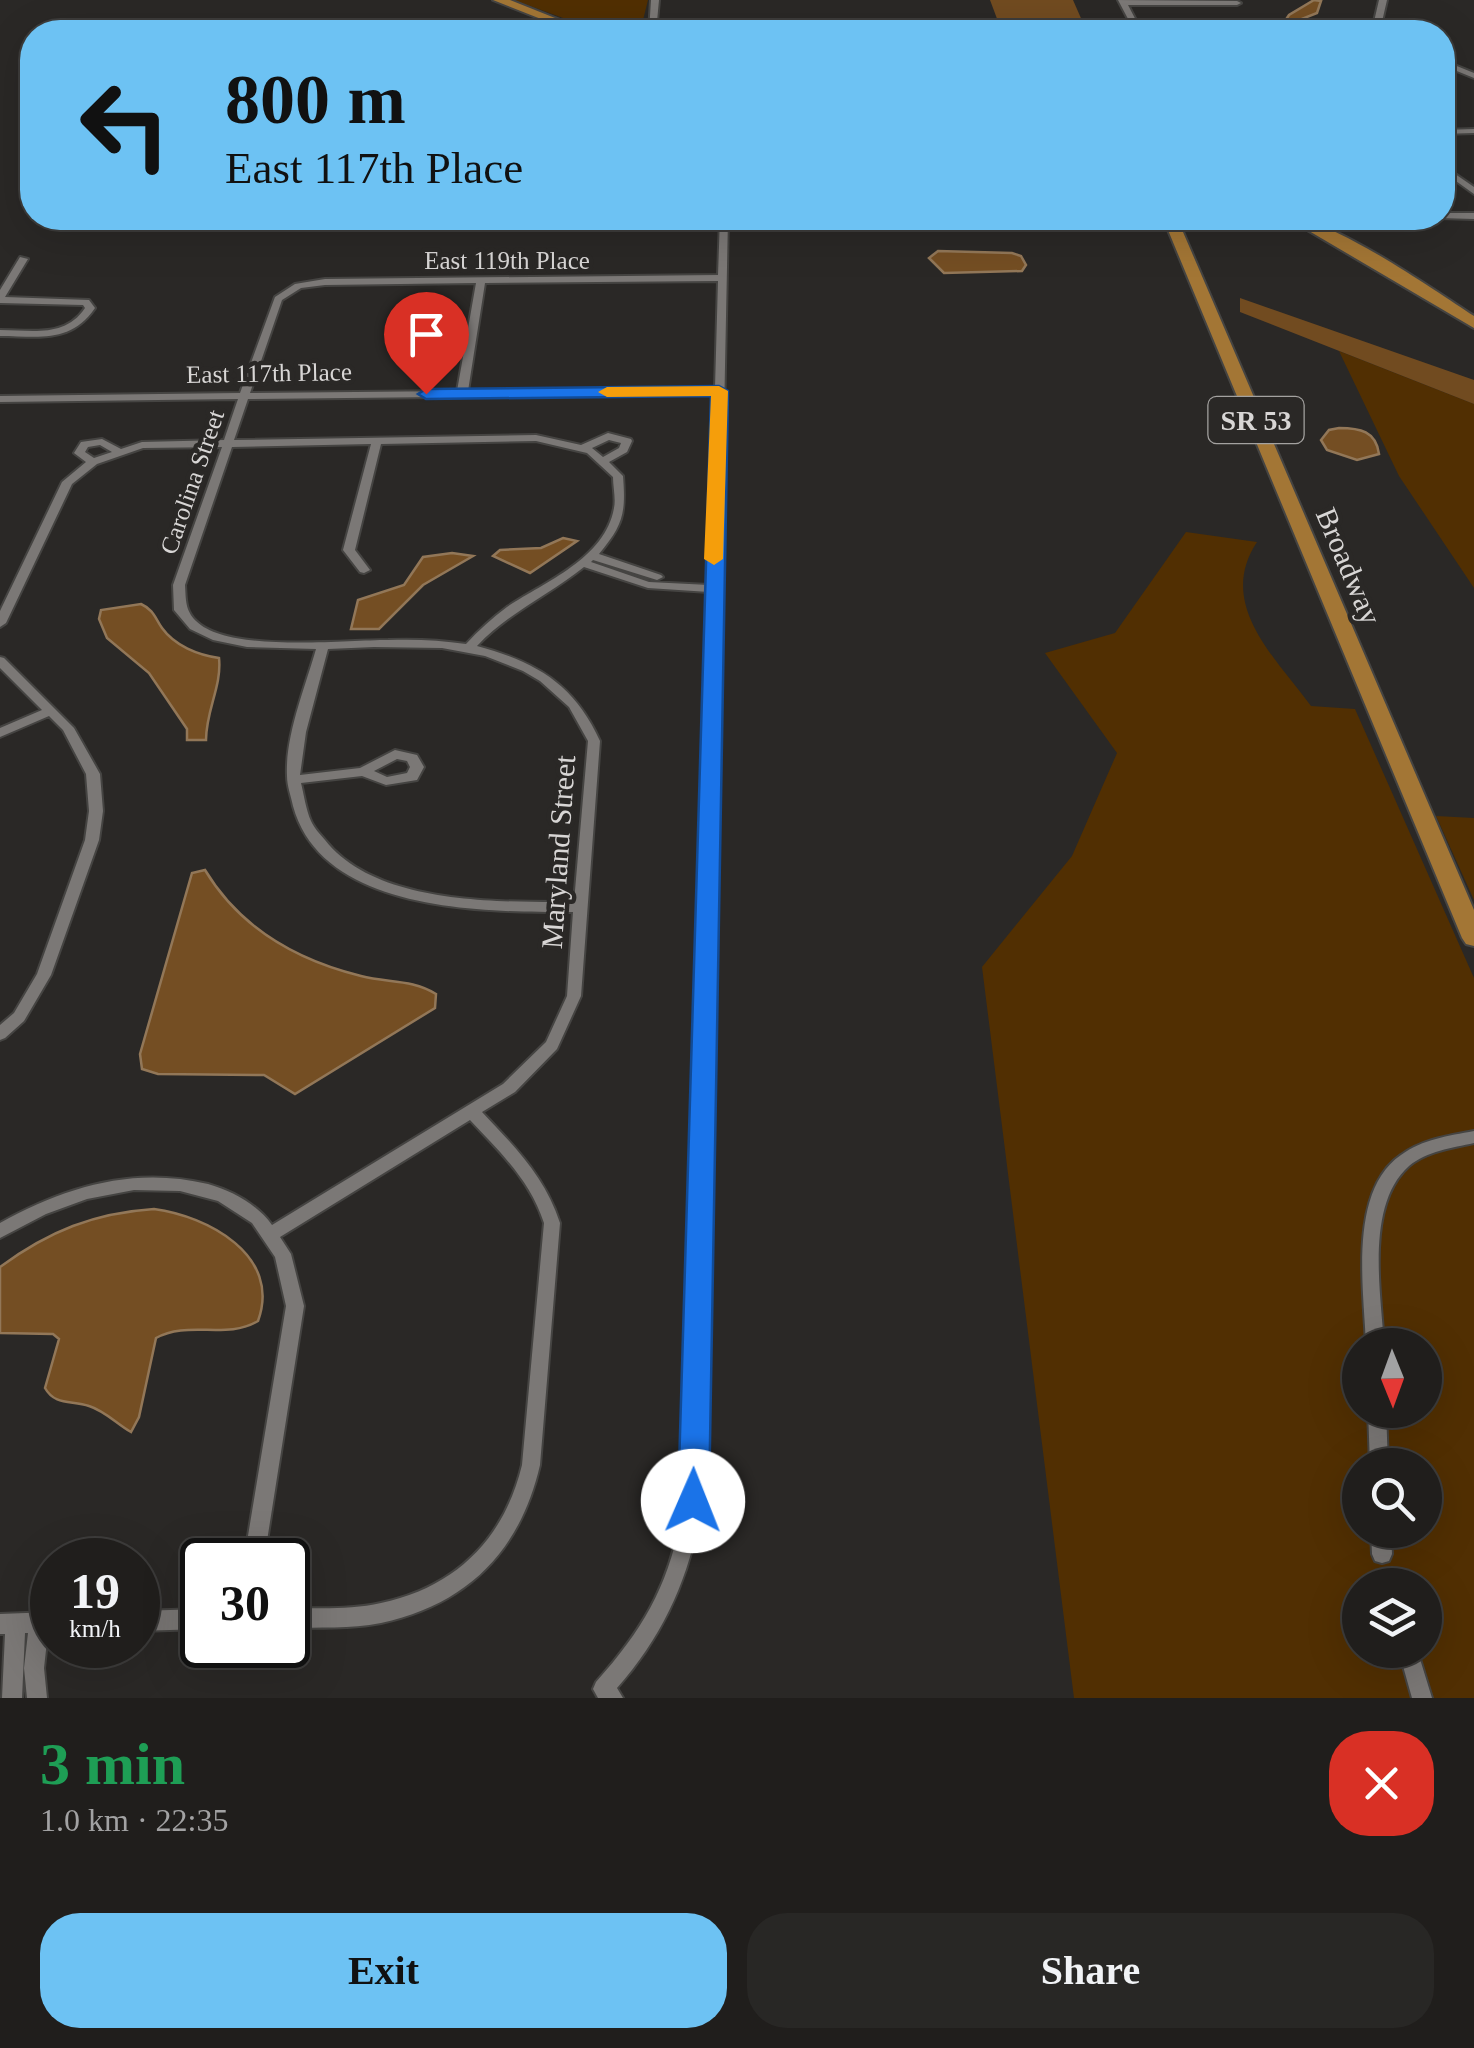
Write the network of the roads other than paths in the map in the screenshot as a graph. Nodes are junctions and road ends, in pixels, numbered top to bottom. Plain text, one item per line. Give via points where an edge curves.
1 (498, 0) edge
2 (1122, 2) edge
3 (1237, 2) dead end
4 (552, 20) edge
5 (724, 230) edge
6 (1175, 230) edge
7 (1316, 230) edge
8 (23, 259) dead end
9 (722, 278) junction
10 (482, 281) junction
11 (293, 288) joint
12 (0, 299) edge
13 (1474, 323) edge
14 (0, 333) edge
15 (719, 391) junction
16 (462, 394) junction
17 (246, 396) junction
18 (0, 399) edge
19 (230, 440) junction
20 (377, 440) junction
21 (584, 448) junction
22 (118, 451) junction
23 (605, 460) junction
24 (93, 462) junction
25 (588, 559) junction
26 (364, 570) dead end
27 (713, 584) junction
28 (1, 617) edge
29 (323, 644) junction
30 (262, 645) joint
31 (469, 648) junction
32 (0, 661) edge
33 (50, 712) junction
34 (0, 733) edge
35 (362, 772) dead end
36 (294, 780) junction
37 (582, 906) junction
38 (1474, 938) edge
39 (0, 1034) edge
40 (472, 1112) junction
41 (1474, 1136) edge
42 (0, 1231) edge
43 (272, 1233) junction
44 (1375, 1328) edge
45 (258, 1538) edge
46 (1382, 1548) edge
47 (1382, 1554) dead end
48 (310, 1617) edge
49 (8, 1624) edge
50 (34, 1668) edge
51 (1414, 1668) edge
52 (603, 1695) edge
53 (12, 1698) edge
54 (37, 1698) edge
55 (1422, 1698) edge

1 - 4 main road
2 - 3 street
5 - 9 street
6 - 38 main road, Broadway / SR 53
7 - 13 main road
8 - 12 street
9 - 10 street, East 119th Place
9 - 15 street
10 - 11 street, East 119th Place
10 - 16 street
11 - 17 street, Carolina Street via 278,300
12 - 14 street via 74,300 90,308 82,324 69,330
15 - 16 street, East 117th Place
15 - 27 street
16 - 17 street, East 117th Place
17 - 18 street, East 117th Place
17 - 19 street, Carolina Street
19 - 20 street
19 - 22 street
19 - 30 street, Carolina Street via 178,599 184,616 209,635
20 - 21 street via 536,438
20 - 26 street via 349,550
21 - 23 street
21 - 23 street via 608,436 627,441
22 - 24 street
22 - 24 street via 102,442 85,444 80,453
23 - 25 street via 618,476 618,507 612,532
24 - 28 street via 63,488
25 - 27 street via 660,587
25 - 31 street via 490,621
27 - 52 street via 693,1501 680,1570 662,1610
29 - 30 street
29 - 31 street
29 - 36 street
31 - 37 street, Maryland Street via 537,673 585,718 596,754
32 - 33 street
33 - 34 street
33 - 39 street via 68,728 93,774 95,826 38,988
35 - 36 street
36 - 37 street via 302,814 323,846 380,883 446,903
37 - 40 street, Maryland Street via 574,996 560,1032 527,1073
40 - 43 street, Maryland Street
40 - 48 street via 540,1188 553,1240 528,1482 519,1512 498,1544 454,1583 416,1603 377,1614
41 - 44 street via 1415,1152 1384,1181 1372,1212
42 - 43 street via 66,1196 152,1181 216,1194
43 - 45 street via 289,1264 295,1306
46 - 47 street
49 - 53 street
50 - 54 street
51 - 55 street

